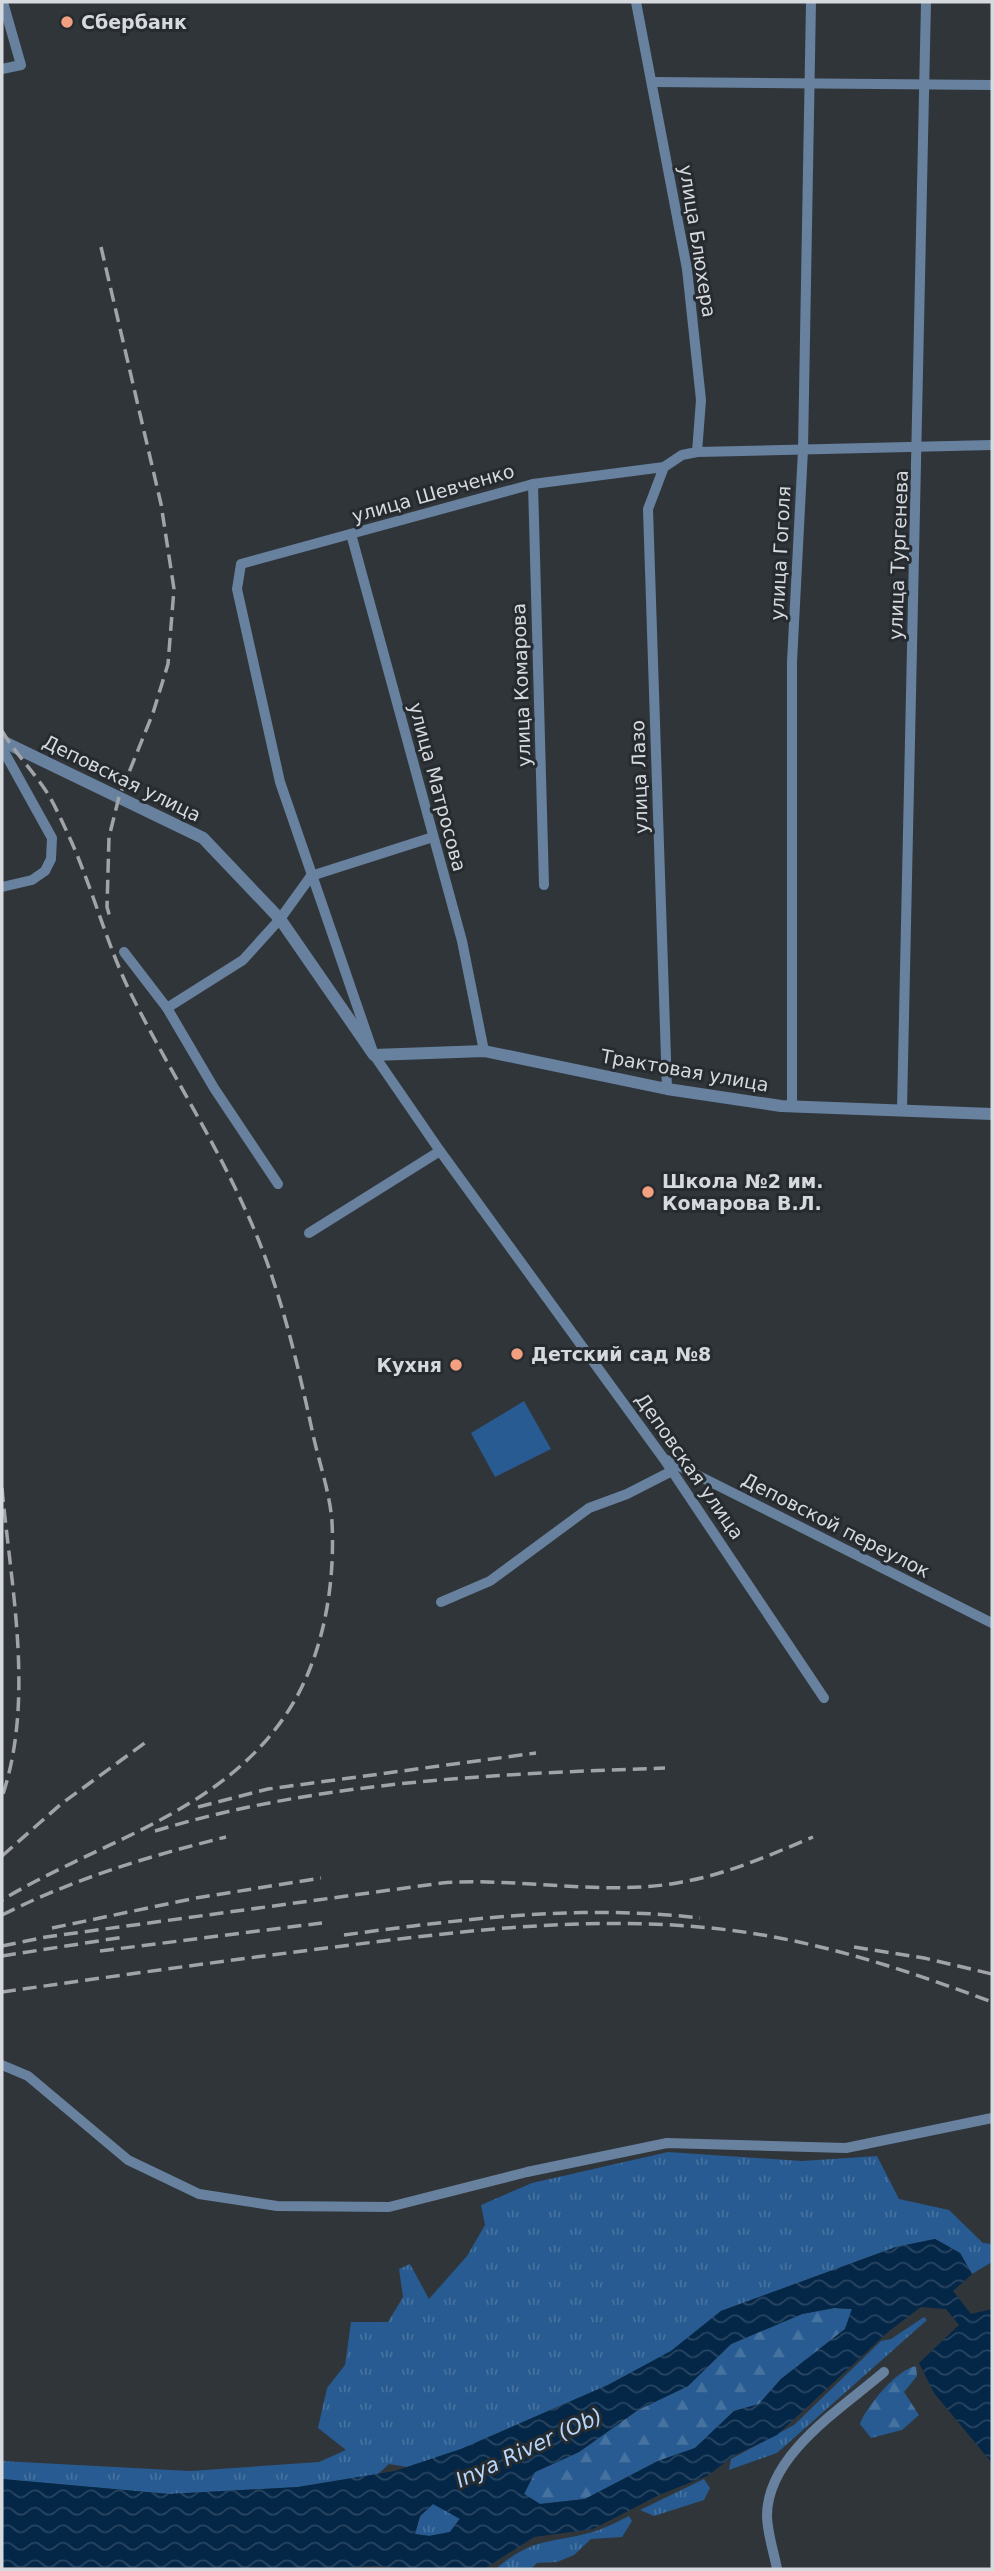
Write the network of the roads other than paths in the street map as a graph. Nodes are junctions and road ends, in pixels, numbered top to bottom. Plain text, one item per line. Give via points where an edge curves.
1 (4, 2) edge
2 (636, 2) edge
3 (811, 2) edge
4 (926, 2) edge
5 (2, 69) edge
6 (653, 82) junction
7 (810, 82) junction
8 (924, 82) junction
9 (992, 85) edge
10 (992, 445) edge
11 (918, 448) junction
12 (803, 450) junction
13 (697, 452) junction
14 (664, 467) junction
15 (533, 484) junction
16 (351, 534) junction
17 (237, 589) joint
18 (2, 741) edge
19 (2, 748) edge
20 (433, 837) junction
21 (311, 876) junction
22 (544, 885) dead end
23 (2, 887) edge
24 (280, 919) junction
25 (124, 952) dead end
26 (167, 1008) junction
27 (484, 1051) junction
28 (374, 1055) junction
29 (667, 1089) junction
30 (792, 1106) junction
31 (902, 1109) junction
32 (992, 1114) edge
33 (440, 1151) junction
34 (278, 1184) dead end
35 (309, 1233) dead end
36 (664, 1459) junction
37 (672, 1471) junction
38 (441, 1602) dead end
39 (992, 1623) edge
40 (824, 1698) dead end
41 (2, 2065) edge
42 (992, 2119) edge
43 (884, 2372) dead end
44 (777, 2569) edge

1 - 5 street via 20,65
2 - 6 street, улица Блюхера
3 - 7 street, улица Гоголя
4 - 8 street, улица Тургенева
6 - 7 street
6 - 13 street, улица Блюхера via 674,187 698,359
7 - 8 street
7 - 12 street, улица Гоголя
8 - 9 street
8 - 11 street, улица Тургенева
10 - 11 street
11 - 12 street
11 - 31 street, улица Тургенева
12 - 13 street
12 - 30 street, улица Гоголя via 792,662
13 - 14 street
14 - 15 street, улица Шевченко
14 - 29 street, улица Лазо via 648,509
15 - 16 street, улица Шевченко
15 - 22 street, улица Комарова
16 - 17 street, улица Шевченко via 241,564
16 - 20 street, улица Матросова
17 - 21 street, Деповская улица via 280,782
18 - 24 street, Деповская улица via 204,838
19 - 23 street via 52,838 45,871 32,880
20 - 21 street
20 - 27 street, улица Матросова
21 - 24 street
21 - 28 street, Деповская улица
24 - 26 street via 243,960
24 - 28 street, Деповская улица
25 - 26 street
26 - 34 street
27 - 28 street, Трактовая улица
27 - 29 street, Трактовая улица
28 - 33 street, Деповская улица
29 - 30 street, Трактовая улица
30 - 31 street, Трактовая улица
31 - 32 street, Трактовая улица
33 - 35 street
33 - 36 street, Деповская улица
36 - 37 street, Деповская улица
36 - 39 street, Деповской переулок
37 - 38 street via 589,1507 490,1581
37 - 40 street, Деповская улица
41 - 42 street via 28,2076 128,2160 199,2194 278,2206 389,2207 667,2143 846,2148
43 - 44 street via 803,2442 779,2471 772,2484 767,2519

